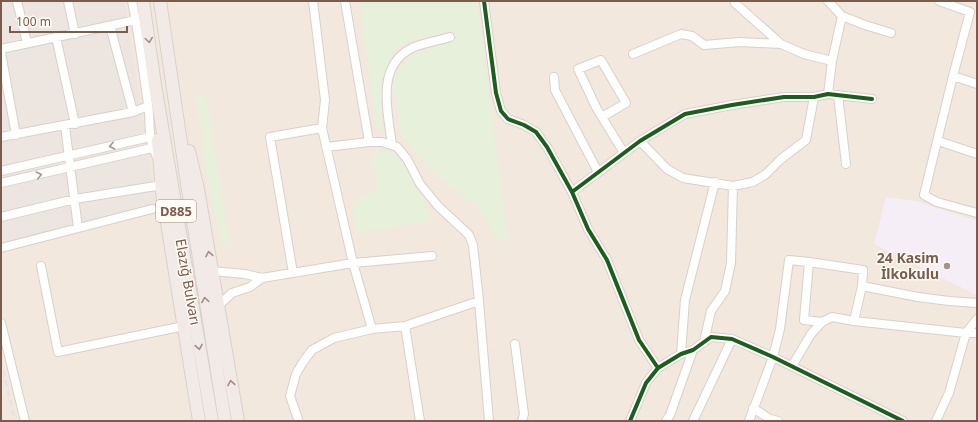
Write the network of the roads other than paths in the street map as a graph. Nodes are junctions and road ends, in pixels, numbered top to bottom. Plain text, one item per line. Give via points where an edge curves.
1 (17, 1) edge
2 (68, 1) edge
3 (132, 1) edge
4 (143, 1) edge
5 (160, 1) edge
6 (312, 1) edge
7 (345, 1) edge
8 (484, 1) edge
9 (828, 1) edge
10 (939, 1) edge
11 (735, 3) dead end
12 (973, 13) edge
13 (842, 16) junction
14 (136, 20) junction
15 (110, 26) junction
16 (892, 32) dead end
17 (75, 34) junction
18 (56, 37) junction
19 (450, 37) dead end
20 (27, 43) junction
21 (781, 44) junction
22 (1, 49) edge
23 (1, 53) edge
24 (633, 54) dead end
25 (832, 61) junction
26 (953, 76) junction
27 (554, 77) dead end
28 (172, 78) junction
29 (977, 84) edge
30 (155, 85) junction
31 (828, 94) junction
32 (838, 95) junction
33 (814, 97) junction
34 (872, 99) dead end
35 (148, 106) junction
36 (133, 112) junction
37 (602, 117) junction
38 (74, 124) junction
39 (65, 126) junction
40 (322, 128) junction
41 (16, 135) junction
42 (150, 137) junction
43 (1, 138) edge
44 (640, 141) junction
45 (938, 141) junction
46 (369, 142) junction
47 (392, 145) junction
48 (326, 147) junction
49 (152, 148) junction
50 (624, 153) junction
51 (977, 154) edge
52 (69, 156) junction
53 (158, 159) junction
54 (846, 164) dead end
55 (71, 168) junction
56 (1, 171) edge
57 (598, 172) junction
58 (715, 182) junction
59 (1, 183) edge
60 (162, 185) junction
61 (732, 186) junction
62 (572, 192) junction
63 (75, 199) junction
64 (152, 209) dead end
65 (977, 213) edge
66 (1, 217) edge
67 (78, 228) junction
68 (1, 248) edge
69 (432, 256) dead end
70 (809, 262) junction
71 (352, 263) junction
72 (41, 266) dead end
73 (212, 271) junction
74 (294, 273) junction
75 (262, 278) junction
76 (862, 286) junction
77 (479, 301) junction
78 (977, 303) edge
79 (218, 306) junction
80 (977, 319) edge
81 (854, 321) junction
82 (822, 322) junction
83 (1, 323) edge
84 (184, 326) junction
85 (405, 326) junction
86 (372, 330) junction
87 (966, 333) junction
88 (977, 333) edge
89 (732, 339) junction
90 (704, 342) junction
91 (515, 344) dead end
92 (693, 350) junction
93 (681, 354) junction
94 (773, 357) junction
95 (792, 366) junction
96 (658, 368) junction
97 (753, 408) junction
98 (298, 419) dead end
99 (695, 420) edge
100 (25, 421) edge
101 (199, 421) edge
102 (212, 421) edge
103 (225, 421) edge
104 (238, 421) edge
105 (420, 421) edge
106 (489, 421) edge
107 (522, 421) edge
108 (630, 421) edge
109 (666, 421) edge
110 (749, 421) edge
111 (778, 421) edge
112 (903, 421) edge
113 (936, 421) edge

1 - 20 street
2 - 17 street
3 - 14 street
4 -> 30 highway, Elazığ Bulvarı / D885
5 - 28 highway, Elazığ Bulvarı / D885
6 - 40 street via 325,100
7 - 46 street
8 - 62 street via 496,93 501,111 508,119 536,132
9 - 13 street
10 - 12 street
11 - 21 street
12 - 26 street
13 - 16 street
13 - 25 street
14 - 15 street
14 - 35 street
15 - 17 street
15 - 36 street
17 - 18 street
18 - 20 street
18 - 38 street
19 - 47 street via 413,48 400,55 392,66 386,96
20 - 22 street
21 - 24 street via 704,44 692,36 681,34
21 - 25 street via 804,54
23 - 41 street
25 - 31 street
26 - 29 street
26 - 45 street
27 - 57 street via 555,90
73 -> 28 highway via 198,189
103 -> 28 highway, Elazığ Bulvarı / D885
30 - 53 highway
30 -> 102 highway, Elazığ Bulvarı / D885
31 - 32 street
31 - 33 street
32 - 34 street
32 - 54 street
33 - 44 street via 784,97 685,114
33 - 61 street via 806,140 766,174 753,182
35 - 36 street
35 - 42 street
36 - 38 street
37 - 37 street via 626,104 601,60 578,69
37 - 50 street
38 - 39 street
39 - 41 street
39 - 52 street
40 - 48 street
40 - 74 street via 270,137
41 - 43 street
42 - 49 street
42 -> 52 street
44 - 50 street
44 - 58 street via 667,169 683,178
45 - 51 street
45 - 65 street via 924,195 936,202
46 - 47 street
46 - 48 street
47 - 77 street via 407,159 420,184 438,206 469,235 473,245
48 - 71 street
49 - 53 street
49 - 55 street
50 - 57 street
52 - 55 street
52 - 56 street
53 - 60 highway
59 -> 55 street
55 - 63 street
57 - 62 street
58 - 61 street
58 - 93 street via 685,300
60 - 63 street
60 - 84 highway
61 - 90 street via 731,263 725,291 711,311
62 - 96 street via 588,229 607,260 639,340
63 - 66 street
63 - 67 street
64 - 67 street
67 - 68 street
69 - 71 street
70 - 76 street via 863,270
70 - 82 street via 804,320
70 - 94 street via 789,260 780,329
71 - 74 street
71 - 86 street
72 - 84 street via 58,352
73 - 75 street
73 - 79 highway
74 - 75 street
75 - 79 street via 250,287 232,293
76 - 78 street via 918,297
76 - 81 street
77 - 85 street
77 - 106 street
104 -> 79 highway
80 - 87 street
81 - 82 street via 832,317
81 - 87 street
82 - 95 street via 811,334
83 - 100 street
84 - 101 highway
85 - 86 street
85 - 105 street
86 - 98 street via 334,338 312,350 296,374 290,396
87 - 88 street
87 - 113 street via 949,393
89 - 90 street via 711,337
89 - 94 street
89 - 99 street
90 - 92 street
91 - 107 street via 524,414
92 - 93 street
92 - 109 street
93 - 96 street
94 - 95 street
94 - 97 street
95 - 112 street
96 - 108 street via 646,382
97 - 110 street
97 - 111 street

